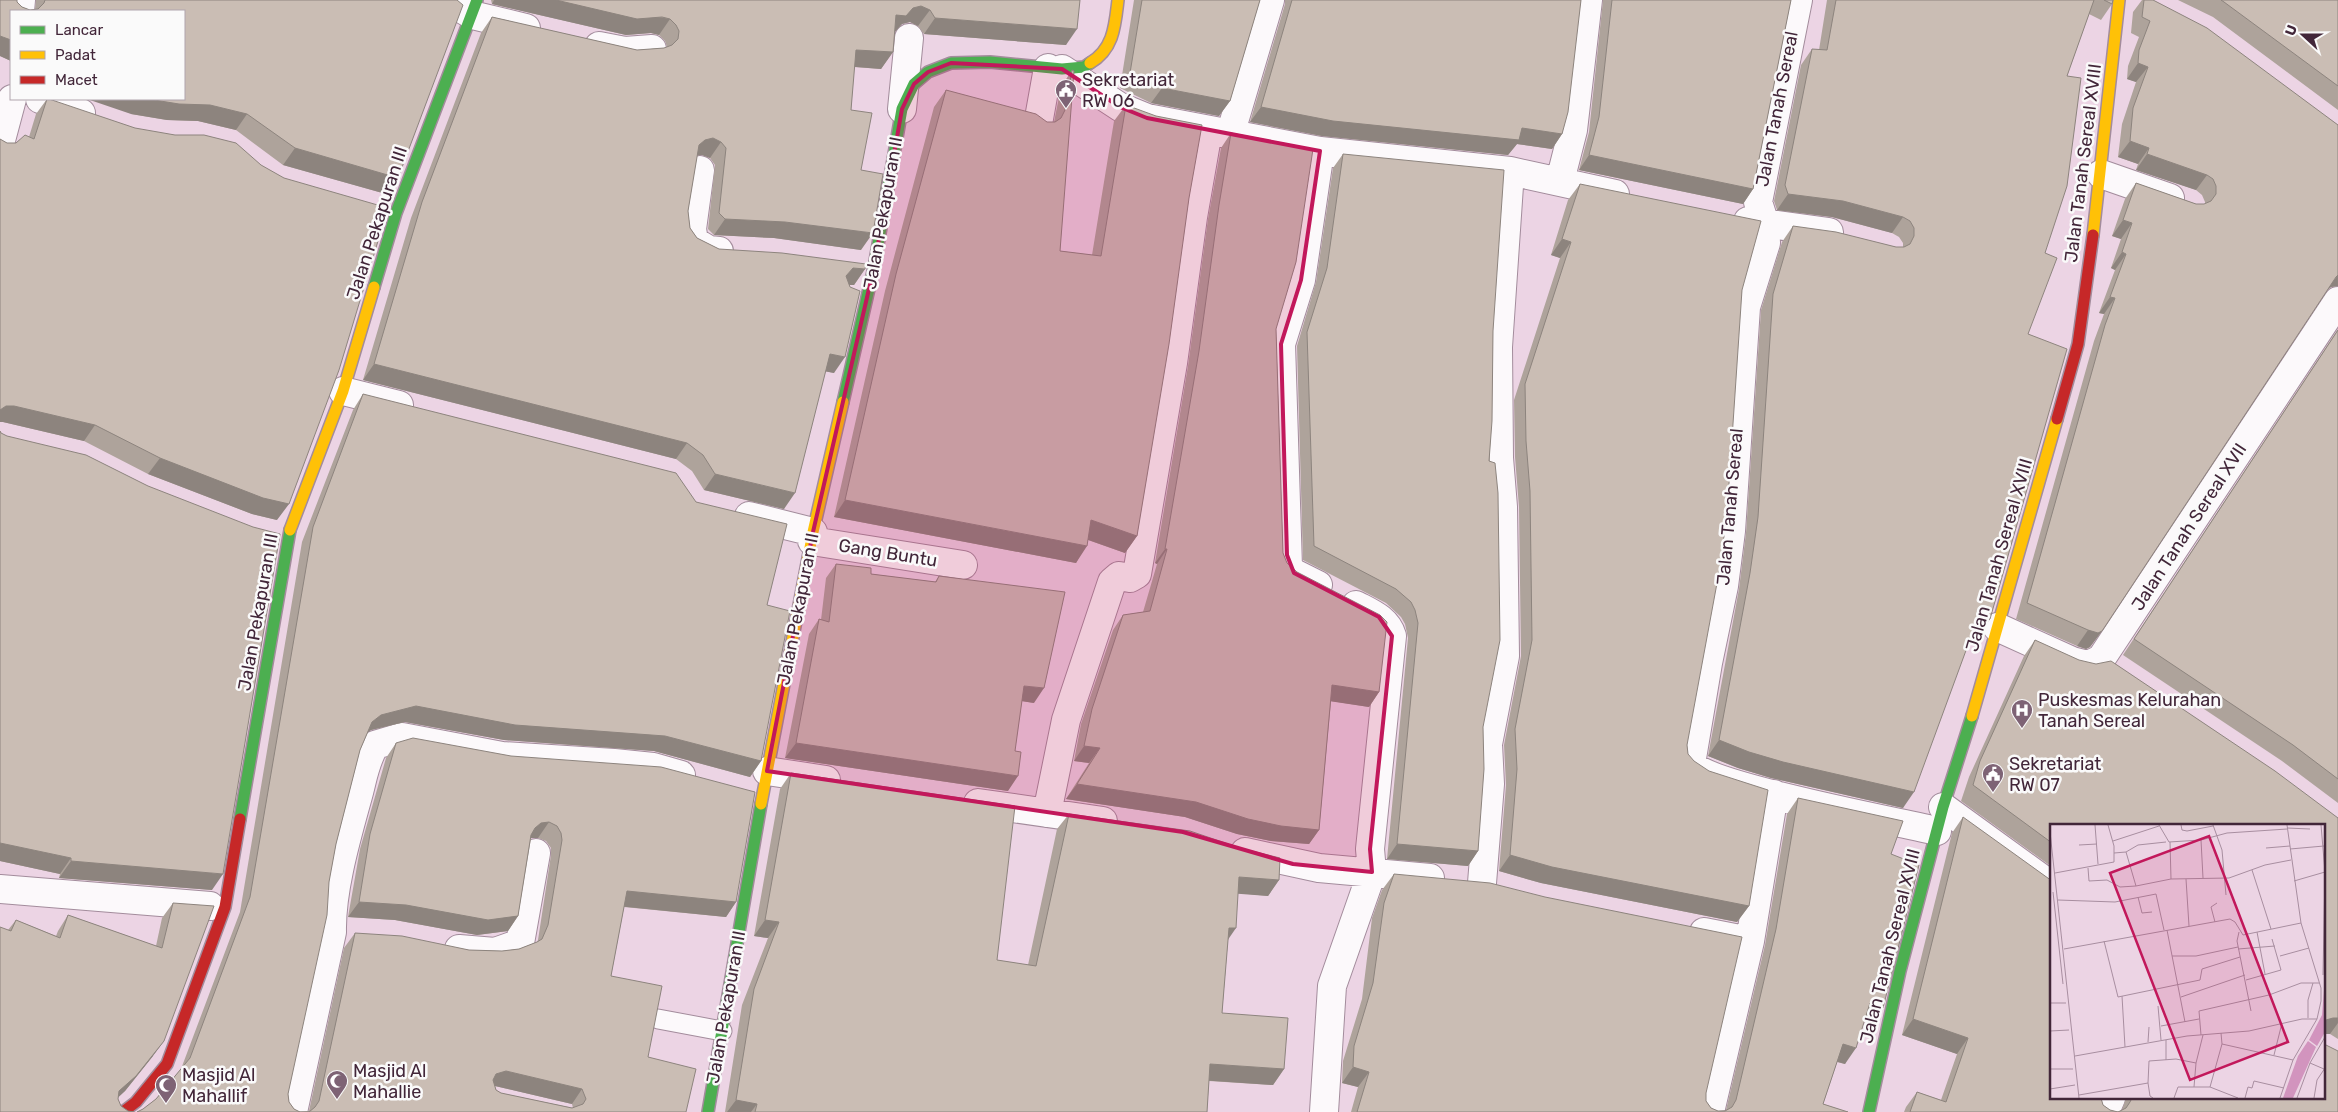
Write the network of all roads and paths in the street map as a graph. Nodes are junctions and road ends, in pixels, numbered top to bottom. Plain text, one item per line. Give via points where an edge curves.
1 (447, 0) edge
2 (1118, 0) edge
3 (1270, 0) edge
4 (1588, 0) edge
5 (1798, 0) edge
6 (2119, 0) edge
7 (474, 8) edge
8 (908, 38) dead end
9 (652, 49) edge
10 (1055, 68) junction
11 (12, 100) edge
12 (43, 100) edge
13 (902, 109) junction
14 (101, 120) edge
15 (1038, 124) edge
16 (1219, 133) junction
17 (0, 144) edge
18 (1320, 151) junction
19 (700, 170) edge
20 (1510, 171) junction
21 (2101, 174) junction
22 (1560, 181) junction
23 (1642, 200) edge
24 (2190, 205) edge
25 (368, 206) edge
26 (396, 214) junction
27 (1720, 215) edge
28 (1765, 224) junction
29 (1854, 239) edge
30 (745, 252) edge
31 (846, 263) edge
32 (874, 267) junction
33 (846, 295) edge
34 (867, 299) junction
35 (2338, 301) edge
36 (343, 391) junction
37 (420, 410) edge
38 (721, 510) edge
39 (813, 536) junction
40 (964, 565) dead end
41 (1997, 627) junction
42 (2101, 659) junction
43 (2126, 676) edge
44 (706, 782) edge
45 (854, 784) edge
46 (757, 786) junction
47 (1774, 794) junction
48 (951, 798) edge
49 (1047, 813) junction
50 (1940, 819) junction
51 (1125, 824) edge
52 (1224, 846) edge
53 (536, 852) dead end
54 (1372, 872) junction
55 (1482, 883) junction
56 (2050, 885) edge
57 (0, 890) edge
58 (1510, 890) edge
59 (225, 907) junction
60 (1682, 927) edge
61 (1750, 941) junction
62 (430, 943) edge
63 (658, 1019) edge
64 (722, 1031) junction
65 (2110, 1100) edge
66 (123, 1112) edge
67 (293, 1112) edge
68 (708, 1112) edge
69 (1324, 1112) edge
70 (1710, 1112) edge
71 (1869, 1112) edge
72 (2105, 1112) edge

1 - 7 street
2 - 10 street, Jalan Pekapuran II via 1113,37 1099,58 1084,67
3 - 16 street
4 - 22 street via 1573,130
5 - 28 street, Jalan Tanah Sereal via 1758,202
6 - 21 street, Jalan Tanah Sereal XVIII
7 - 9 street via 564,37 625,51
7 - 26 street, Jalan Pekapuran III
8 - 13 street, Jalan Pekapuran II
10 - 13 street, Jalan Pekapuran II via 990,62 951,63 928,72 914,84
10 - 15 street
10 - 16 street via 1120,107 1147,118
11 - 17 street
12 - 14 street
13 - 32 street, Jalan Pekapuran II
16 - 18 street
16 - 49 street via 1193,217 1174,362 1137,574 1130,578 1119,576 1112,582 1066,720
18 - 20 street
18 - 54 street via 1301,280 1280,344 1287,556 1288,567 1294,573 1379,617 1390,628 1392,636 1370,849
19 - 30 street via 692,229 694,241 709,250
20 - 22 street
20 - 55 street via 1498,347 1505,656 1488,744 1490,784
21 - 24 street
21 - 41 street, Jalan Tanah Sereal XVIII via 2078,344
22 - 23 street
25 - 26 street
26 - 36 street, Jalan Pekapuran III
27 - 28 street
28 - 29 street via 1828,232
28 - 47 street, Jalan Tanah Sereal via 1766,243 1746,306 1731,531 1724,586 1691,764 1710,775
31 - 32 street
32 - 34 street, Jalan Pekapuran II
33 - 34 lane
34 - 39 street, Jalan Pekapuran II
35 - 42 street, Jalan Tanah Sereal XVII
36 - 37 street
36 - 59 street, Jalan Pekapuran III via 275,536
38 - 39 street, Gang Buntu
39 - 40 street, Gang Buntu
39 - 46 street, Jalan Pekapuran II
41 - 42 street via 2072,661 2088,665
41 - 50 street, Jalan Tanah Sereal XVIII
42 - 43 street
44 - 67 street via 653,767 502,756 402,737 375,745 367,758 347,837 332,916 344,932
45 - 46 street
46 - 64 street, Jalan Pekapuran II
47 - 50 street, Jalan Tanah Sereal
47 - 61 street
48 - 49 street
49 - 51 street
50 - 56 street
50 - 71 street, Jalan Tanah Sereal XVIII via 1900,971
52 - 54 street via 1293,864
53 - 62 street via 520,943 495,952
54 - 55 street
54 - 69 street via 1332,986
55 - 58 street
57 - 59 street
59 - 66 street, Jalan Pekapuran III via 167,1064 136,1102
60 - 61 street
61 - 70 street
63 - 64 lane
64 - 68 street, Jalan Pekapuran II
65 - 72 street

